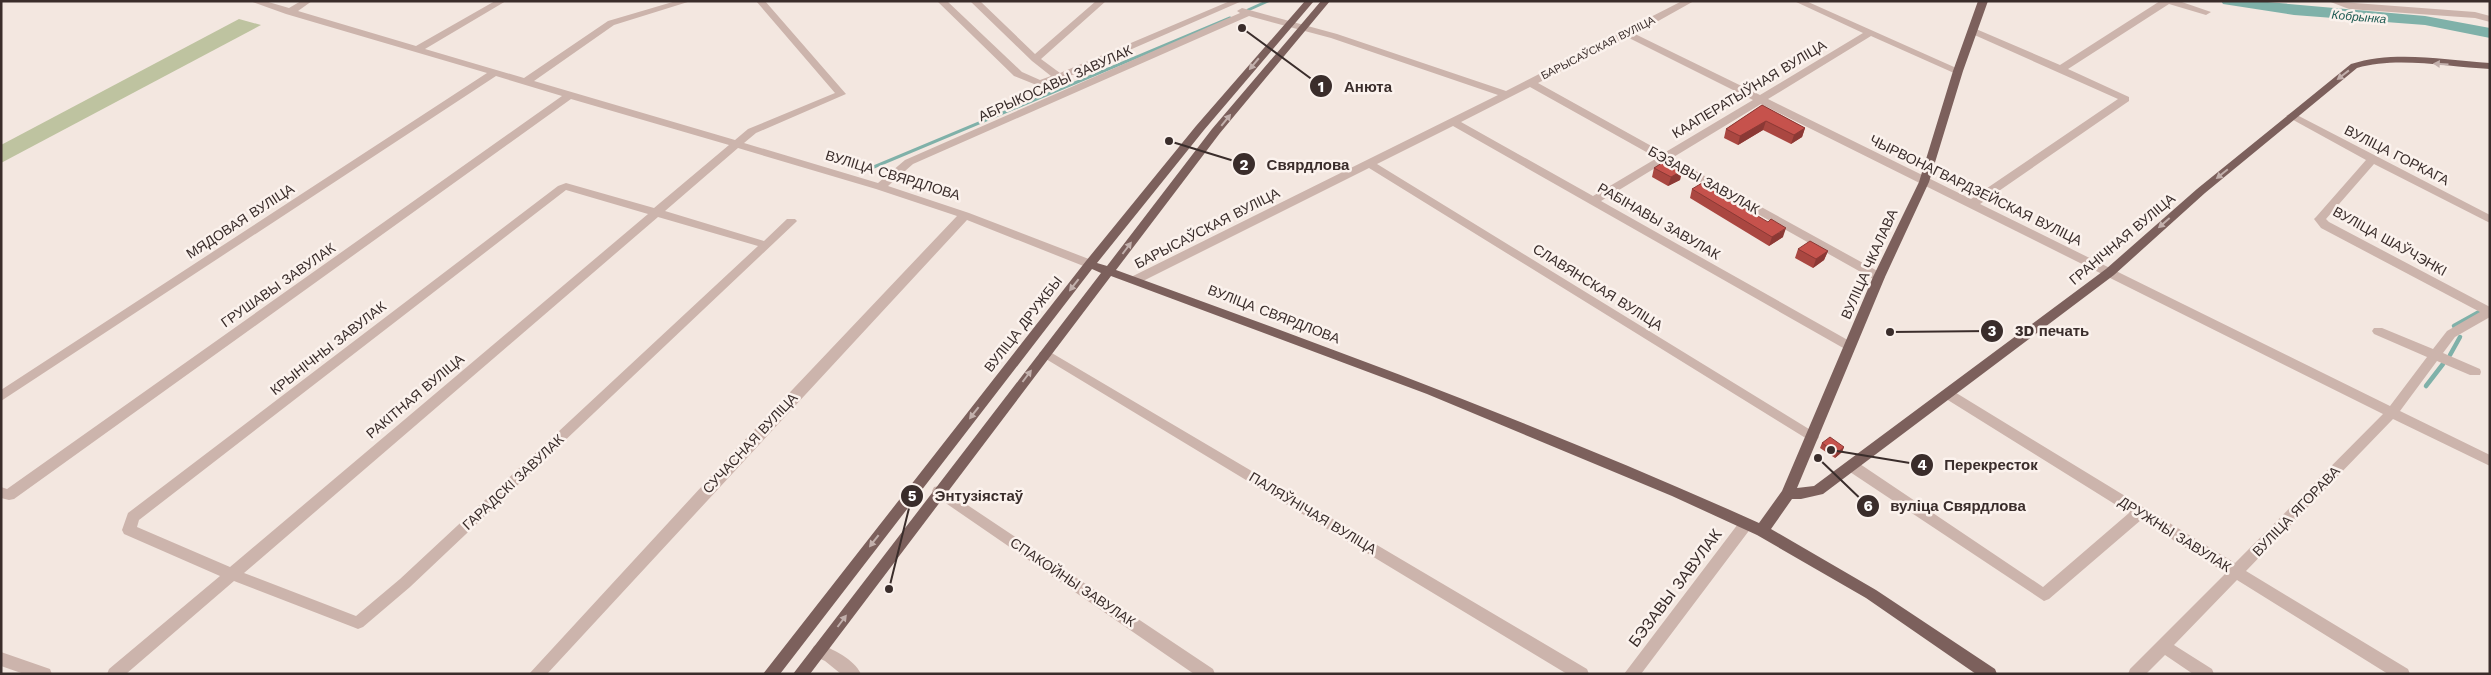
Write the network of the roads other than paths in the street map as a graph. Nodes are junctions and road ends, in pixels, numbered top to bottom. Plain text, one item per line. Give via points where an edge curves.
1 (254, 1) edge
2 (308, 1) edge
3 (502, 1) edge
4 (687, 1) edge
5 (760, 1) edge
6 (941, 1) edge
7 (974, 1) edge
8 (1102, 1) edge
9 (1238, 1) edge
10 (1310, 1) edge
11 (1315, 1) edge
12 (1326, 1) edge
13 (1690, 1) edge
14 (1798, 1) edge
15 (1984, 1) edge
16 (2167, 1) edge
17 (2332, 1) edge
18 (1228, 7) junction
19 (289, 12) junction
20 (2206, 12) dead end
21 (1248, 14) junction
22 (2490, 19) edge
23 (1289, 24) junction
24 (1303, 28) junction
25 (1973, 31) junction
26 (1870, 32) junction
27 (1628, 34) junction
28 (418, 49) junction
29 (1036, 59) junction
30 (2490, 66) edge
31 (2061, 69) junction
32 (496, 72) junction
33 (1958, 72) junction
34 (1059, 77) junction
35 (1261, 77) junction
36 (527, 81) junction
37 (1530, 83) junction
38 (571, 94) junction
39 (1506, 95) junction
40 (1761, 101) junction
41 (2291, 116) junction
42 (1454, 122) junction
43 (737, 145) junction
44 (1664, 157) junction
45 (2373, 159) junction
46 (1368, 162) junction
47 (1924, 182) junction
48 (880, 187) junction
49 (1145, 198) junction
50 (1593, 201) junction
51 (1970, 205) junction
52 (658, 212) junction
53 (965, 215) junction
54 (2490, 220) edge
55 (790, 221) dead end
56 (766, 245) junction
57 (1090, 264) junction
58 (1109, 271) junction
59 (2110, 272) junction
60 (1878, 277) junction
61 (1135, 280) junction
62 (2490, 312) edge
63 (2378, 331) dead end
64 (1849, 346) junction
65 (1045, 353) junction
66 (2436, 357) junction
67 (2474, 372) dead end
68 (1948, 394) junction
69 (1, 396) edge
70 (2392, 412) junction
71 (1812, 437) junction
72 (2490, 461) edge
73 (1852, 466) junction
74 (939, 491) junction
75 (1, 492) edge
76 (1788, 493) junction
77 (2140, 512) junction
78 (1746, 524) junction
79 (1762, 531) junction
80 (2238, 572) junction
81 (231, 574) junction
82 (2165, 647) junction
83 (819, 651) junction
84 (1, 659) edge
85 (44, 674) edge
86 (116, 674) edge
87 (537, 674) edge
88 (771, 674) edge
89 (801, 674) edge
90 (853, 674) edge
91 (1207, 674) edge
92 (1581, 674) edge
93 (1632, 674) edge
94 (1989, 674) edge
95 (2136, 674) edge
96 (2206, 674) edge
97 (2402, 674) edge

1 - 19 street, ВУЛІЦА СВЯРДЛОВА
2 - 19 street
3 - 28 street
4 - 36 street via 611,23
5 - 43 street, РАКІТНАЯ ВУЛІЦА via 841,94 752,131
6 - 34 street, АБРЫКОСАВЫ ЗАВУЛАК via 1018,74 1039,83
7 - 29 street
8 - 29 street
9 - 18 street, АБРЫКОСАВЫ ЗАВУЛАК
10 - 23 main road, ВУЛІЦА ДРУЖБЫ
11 - 24 main road via 1299,22
12 - 24 main road
13 - 27 street, БАРЫСАЎСКАЯ ВУЛІЦА
14 - 26 street
15 - 25 main road, ВУЛІЦА ЧКАЛАВА
16 - 20 street
16 - 31 street
17 - 22 street via 2349,6 2476,15
18 - 21 street
18 - 34 street, АБРЫКОСАВЫ ЗАВУЛАК
19 - 28 street, ВУЛІЦА СВЯРДЛОВА
21 - 23 street
21 - 48 street, АБРЫКОСАВЫ ЗАВУЛАК via 909,162
23 - 24 street
23 - 35 main road via 1294,32 1271,57
23 -> 49 main road, ВУЛІЦА ДРУЖБЫ
24 - 35 main road
24 - 39 street
25 - 31 street
25 - 33 main road, ВУЛІЦА ЧКАЛАВА
26 - 33 street
26 - 40 street, КААПЕРАТЫЎНАЯ ВУЛІЦА
27 - 37 street, БАРЫСАЎСКАЯ ВУЛІЦА
27 - 40 street, ЧЫРВОНАГВАРДЗЕЙСКАЯ ВУЛІЦА
28 - 32 street, ВУЛІЦА СВЯРДЛОВА
29 - 34 street
30 -> 41 main road, ГРАНІЧНАЯ ВУЛІЦА via 2359,64
31 - 51 street via 2125,99
32 - 36 street, ВУЛІЦА СВЯРДЛОВА
32 - 69 street, МЯДОВАЯ ВУЛІЦА
33 - 47 main road, ВУЛІЦА ЧКАЛАВА
58 -> 35 main road
36 - 38 street, ВУЛІЦА СВЯРДЛОВА
37 - 39 street, БАРЫСАЎСКАЯ ВУЛІЦА
37 - 44 street, БЭЗАВЫ ЗАВУЛАК
38 - 43 street, ВУЛІЦА СВЯРДЛОВА
38 - 75 street, ГРУШАВЫ ЗАВУЛАК via 8,495
39 - 42 street, БАРЫСАЎСКАЯ ВУЛІЦА
40 - 44 street, КААПЕРАТЫЎНАЯ ВУЛІЦА
40 - 47 street, ЧЫРВОНАГВАРДЗЕЙСКАЯ ВУЛІЦА
41 - 45 street, ВУЛІЦА ГОРКАГА
41 -> 59 main road, ГРАНІЧНАЯ ВУЛІЦА
42 - 46 street, БАРЫСАЎСКАЯ ВУЛІЦА
42 - 50 street, РАБІНАВЫ ЗАВУЛАК
43 - 48 street, ВУЛІЦА СВЯРДЛОВА
43 - 52 street, РАКІТНАЯ ВУЛІЦА
44 - 50 street, КААПЕРАТЫЎНАЯ ВУЛІЦА
44 - 60 street, БЭЗАВЫ ЗАВУЛАК
45 - 54 street, ВУЛІЦА ГОРКАГА
45 - 62 street, ВУЛІЦА ШАЎЧЭНКІ via 2320,218 2325,225
46 - 61 street, БАРЫСАЎСКАЯ ВУЛІЦА
46 - 71 street, СЛАВЯНСКАЯ ВУЛІЦА
47 - 51 street, ЧЫРВОНАГВАРДЗЕЙСКАЯ ВУЛІЦА
47 - 60 main road, ВУЛІЦА ЧКАЛАВА
48 - 53 street, ВУЛІЦА СВЯРДЛОВА
49 - 57 main road, ВУЛІЦА ДРУЖБЫ
49 - 58 main road via 1132,224 1105,260
50 - 64 street, РАБІНАВЫ ЗАВУЛАК
51 - 59 street, ЧЫРВОНАГВАРДЗЕЙСКАЯ ВУЛІЦА
52 - 56 street
52 - 81 street, РАКІТНАЯ ВУЛІЦА
52 - 81 street, КРЫНІЧНЫ ЗАВУЛАК via 566,186 562,188 131,520 129,530
53 - 57 street, ВУЛІЦА СВЯРДЛОВА
53 - 87 street, СУЧАСНАЯ ВУЛІЦА
55 - 56 street, ГАРАДСКІ ЗАВУЛАК
56 - 81 street, ГАРАДСКІ ЗАВУЛАК via 406,583 358,623
57 - 58 main road, ВУЛІЦА СВЯРДЛОВА
57 - 65 main road via 1096,274
57 -> 88 main road, ВУЛІЦА ДРУЖБЫ
58 - 61 main road, ВУЛІЦА СВЯРДЛОВА
58 - 65 main road
59 - 68 main road, ГРАНІЧНАЯ ВУЛІЦА
59 - 70 street, ЧЫРВОНАГВАРДЗЕЙСКАЯ ВУЛІЦА
60 - 64 main road, ВУЛІЦА ЧКАЛАВА
61 - 78 main road, ВУЛІЦА СВЯРДЛОВА via 1440,395 1644,478
62 - 66 street via 2451,334
63 - 66 street
64 - 71 main road, ВУЛІЦА ЧКАЛАВА
74 -> 65 main road
65 - 92 street, ПАЛЯЎНІЧАЯ ВУЛІЦА
66 - 67 street
66 - 70 street
68 - 73 main road, ГРАНІЧНАЯ ВУЛІЦА
68 - 77 street, ДРУЖНЫ ЗАВУЛАК
70 - 72 street, ЧЫРВОНАГВАРДЗЕЙСКАЯ ВУЛІЦА
70 - 80 street, ВУЛІЦА ЯГОРАВА
71 - 76 main road, ВУЛІЦА ЧКАЛАВА
73 - 76 main road, ГРАНІЧНАЯ ВУЛІЦА via 1818,490
73 - 77 street via 2044,594
83 -> 74 main road
74 - 91 street, СПАКОЙНЫ ЗАВУЛАК
76 - 79 main road, ВУЛІЦА ЧКАЛАВА
77 - 80 street, ДРУЖНЫ ЗАВУЛАК
78 - 79 main road, ВУЛІЦА СВЯРДЛОВА
78 - 93 street, БЭЗАВЫ ЗАВУЛАК
79 - 94 main road, ВУЛІЦА СВЯРДЛОВА via 1870,594
80 - 82 street, ВУЛІЦА ЯГОРАВА
80 - 97 street, ДРУЖНЫ ЗАВУЛАК
81 - 86 street, РАКІТНАЯ ВУЛІЦА
82 - 95 street, ВУЛІЦА ЯГОРАВА
82 - 96 street
83 - 89 main road
83 - 90 street via 831,656
84 - 85 street

